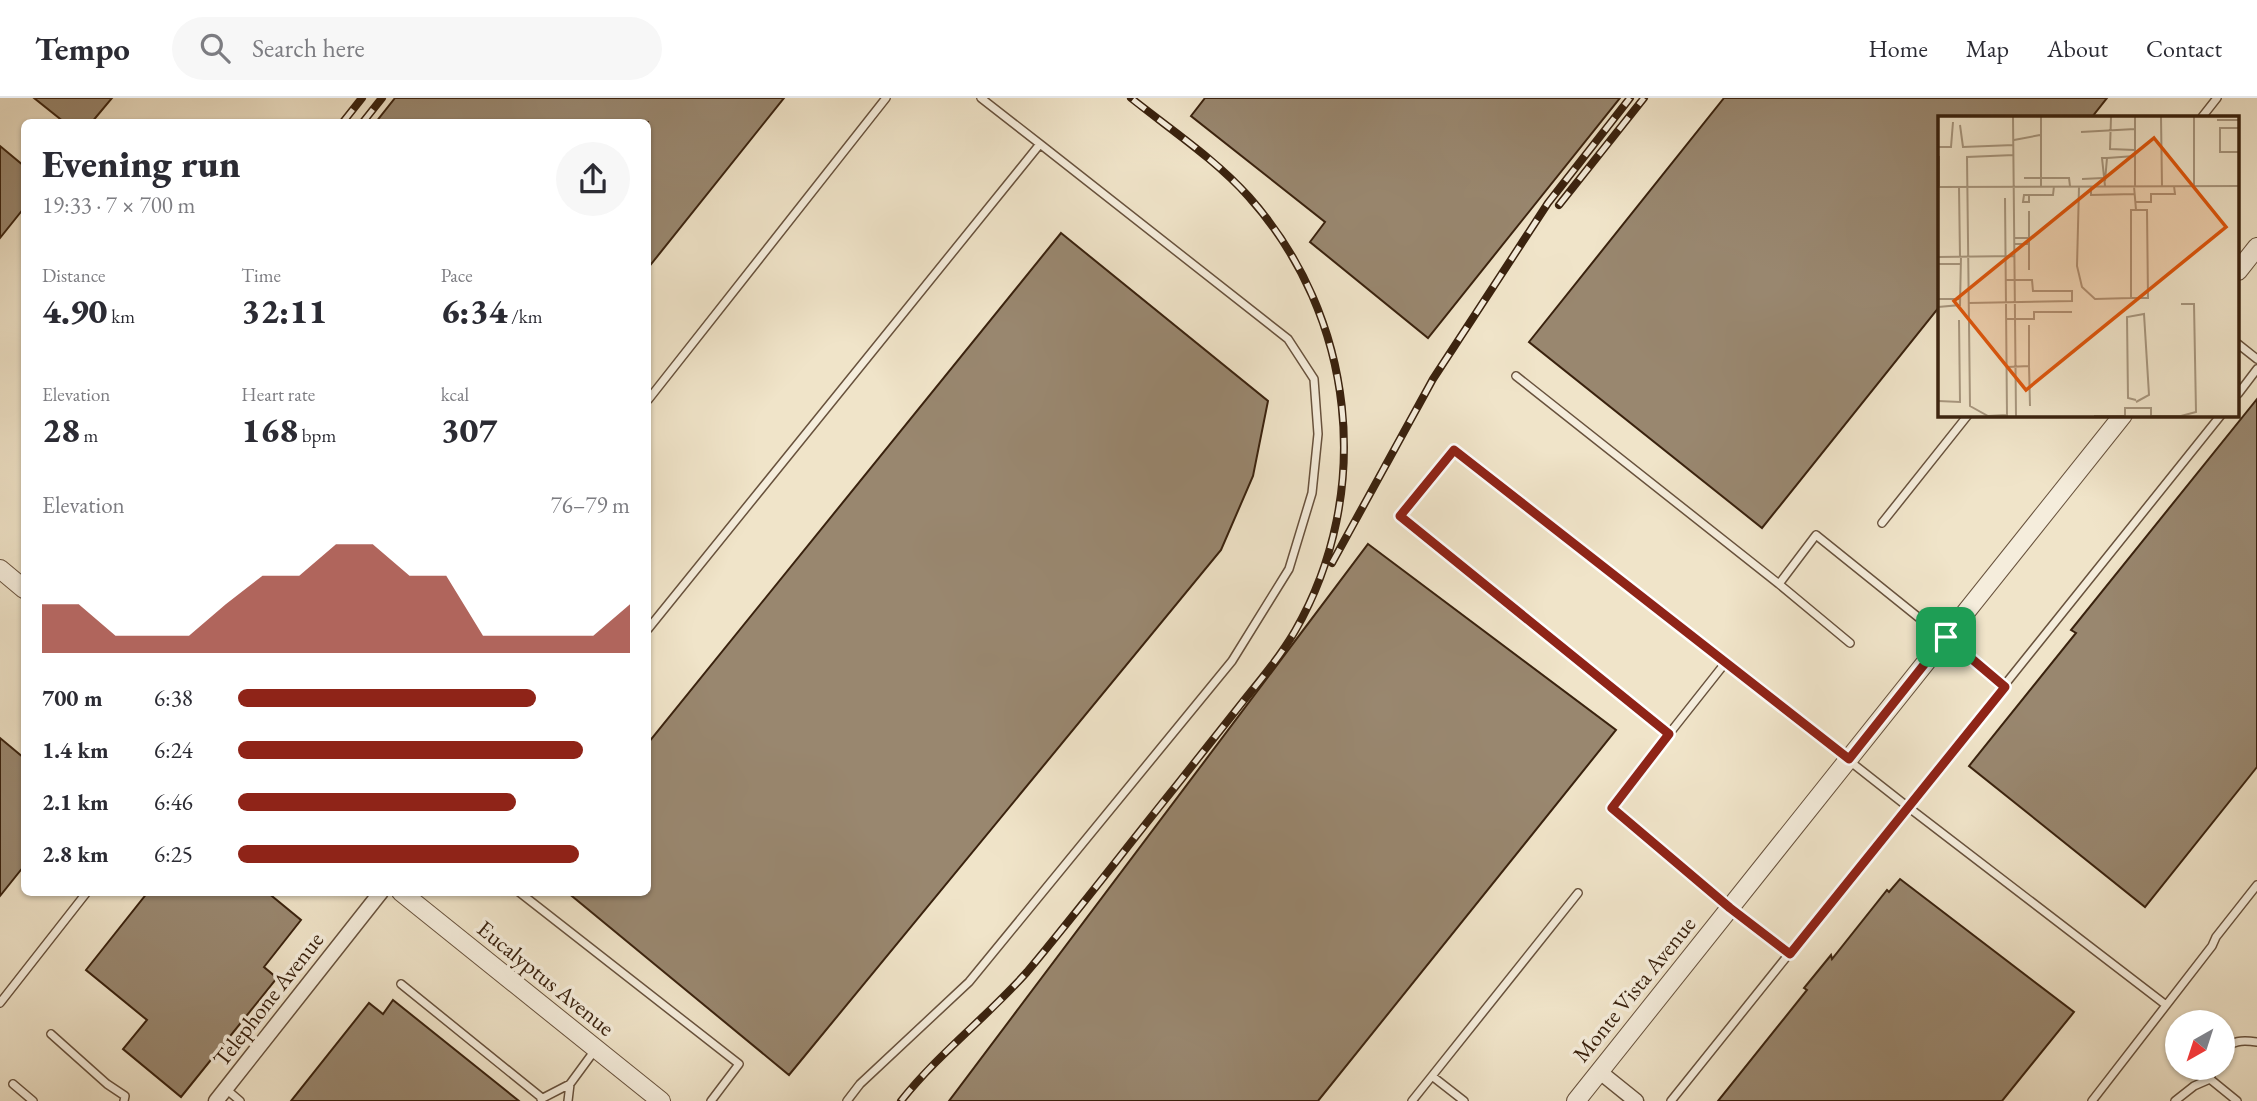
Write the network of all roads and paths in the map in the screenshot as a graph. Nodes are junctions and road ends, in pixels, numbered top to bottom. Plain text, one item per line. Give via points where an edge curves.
1 (886, 98) edge
2 (981, 98) edge
3 (2217, 98) edge
4 (2204, 116) edge
5 (1040, 144) junction
6 (2257, 247) edge
7 (2240, 268) edge
8 (2240, 346) edge
9 (2257, 359) edge
10 (2257, 369) edge
11 (1516, 376) dead end
12 (2240, 391) edge
13 (651, 396) edge
14 (1967, 416) edge
15 (2122, 416) edge
16 (2220, 416) edge
17 (1882, 523) dead end
18 (0, 569) edge
19 (1779, 584) junction
20 (21, 586) edge
21 (651, 625) edge
22 (1946, 637) junction
23 (1850, 643) dead end
24 (1726, 662) junction
25 (2005, 687) junction
26 (1669, 734) junction
27 (1849, 759) junction
28 (1908, 807) junction
29 (2257, 886) edge
30 (1578, 893) dead end
31 (84, 896) edge
32 (378, 896) edge
33 (406, 896) edge
34 (524, 896) edge
35 (1730, 908) junction
36 (1790, 954) junction
37 (401, 984) dead end
38 (0, 1003) edge
39 (2166, 1005) junction
40 (51, 1034) dead end
41 (2235, 1042) edge
42 (2257, 1042) edge
43 (596, 1049) junction
44 (1600, 1072) junction
45 (1432, 1076) junction
46 (2208, 1080) edge
47 (2211, 1080) edge
48 (13, 1084) dead end
49 (569, 1084) junction
50 (225, 1089) junction
51 (540, 1099) edge
52 (33, 1101) edge
53 (124, 1101) edge
54 (216, 1101) edge
55 (240, 1101) edge
56 (568, 1101) edge
57 (661, 1101) edge
58 (711, 1101) edge
59 (847, 1101) edge
60 (1412, 1101) edge
61 (1464, 1101) edge
62 (1576, 1101) edge
63 (1636, 1101) edge
64 (1671, 1101) edge
65 (2092, 1101) edge
66 (2175, 1101) edge
67 (2237, 1101) edge

1 - 13 lane
2 - 5 lane
3 - 4 lane
5 - 21 lane
5 - 59 lane via 1288,339 1314,379 1318,434 1312,493 1289,569 1232,661 969,982
6 - 7 street
8 - 9 lane
10 - 12 lane
11 - 19 lane
14 - 17 lane
15 - 22 street, Monte Vista Avenue
16 - 25 lane
18 - 20 street
19 - 22 lane via 1816,535
19 - 23 lane
22 - 25 lane
22 - 27 street, Monte Vista Avenue
24 - 26 lane
24 - 26 lane via 1454,450 1400,516
24 - 27 lane
25 - 28 lane
26 - 35 lane via 1612,808
27 - 28 lane
27 - 35 street, Monte Vista Avenue
28 - 36 lane
28 - 39 lane
29 - 39 lane
30 - 45 lane
31 - 38 lane
32 - 50 street, Telephone Avenue
33 - 43 street, Eucalyptus Avenue
34 - 58 lane via 739,1064
35 - 36 lane
35 - 44 street, Monte Vista Avenue
36 - 64 lane
37 - 51 lane
39 - 65 lane
40 - 53 lane via 125,1096
41 - 42 lane
43 - 49 lane
43 - 57 street, Eucalyptus Avenue
44 - 62 street, Monte Vista Avenue
44 - 63 street
45 - 60 lane
45 - 61 lane
46 - 66 lane
47 - 67 lane
48 - 52 lane
49 - 51 lane
49 - 56 lane
50 - 54 street, Telephone Avenue
50 - 55 lane

